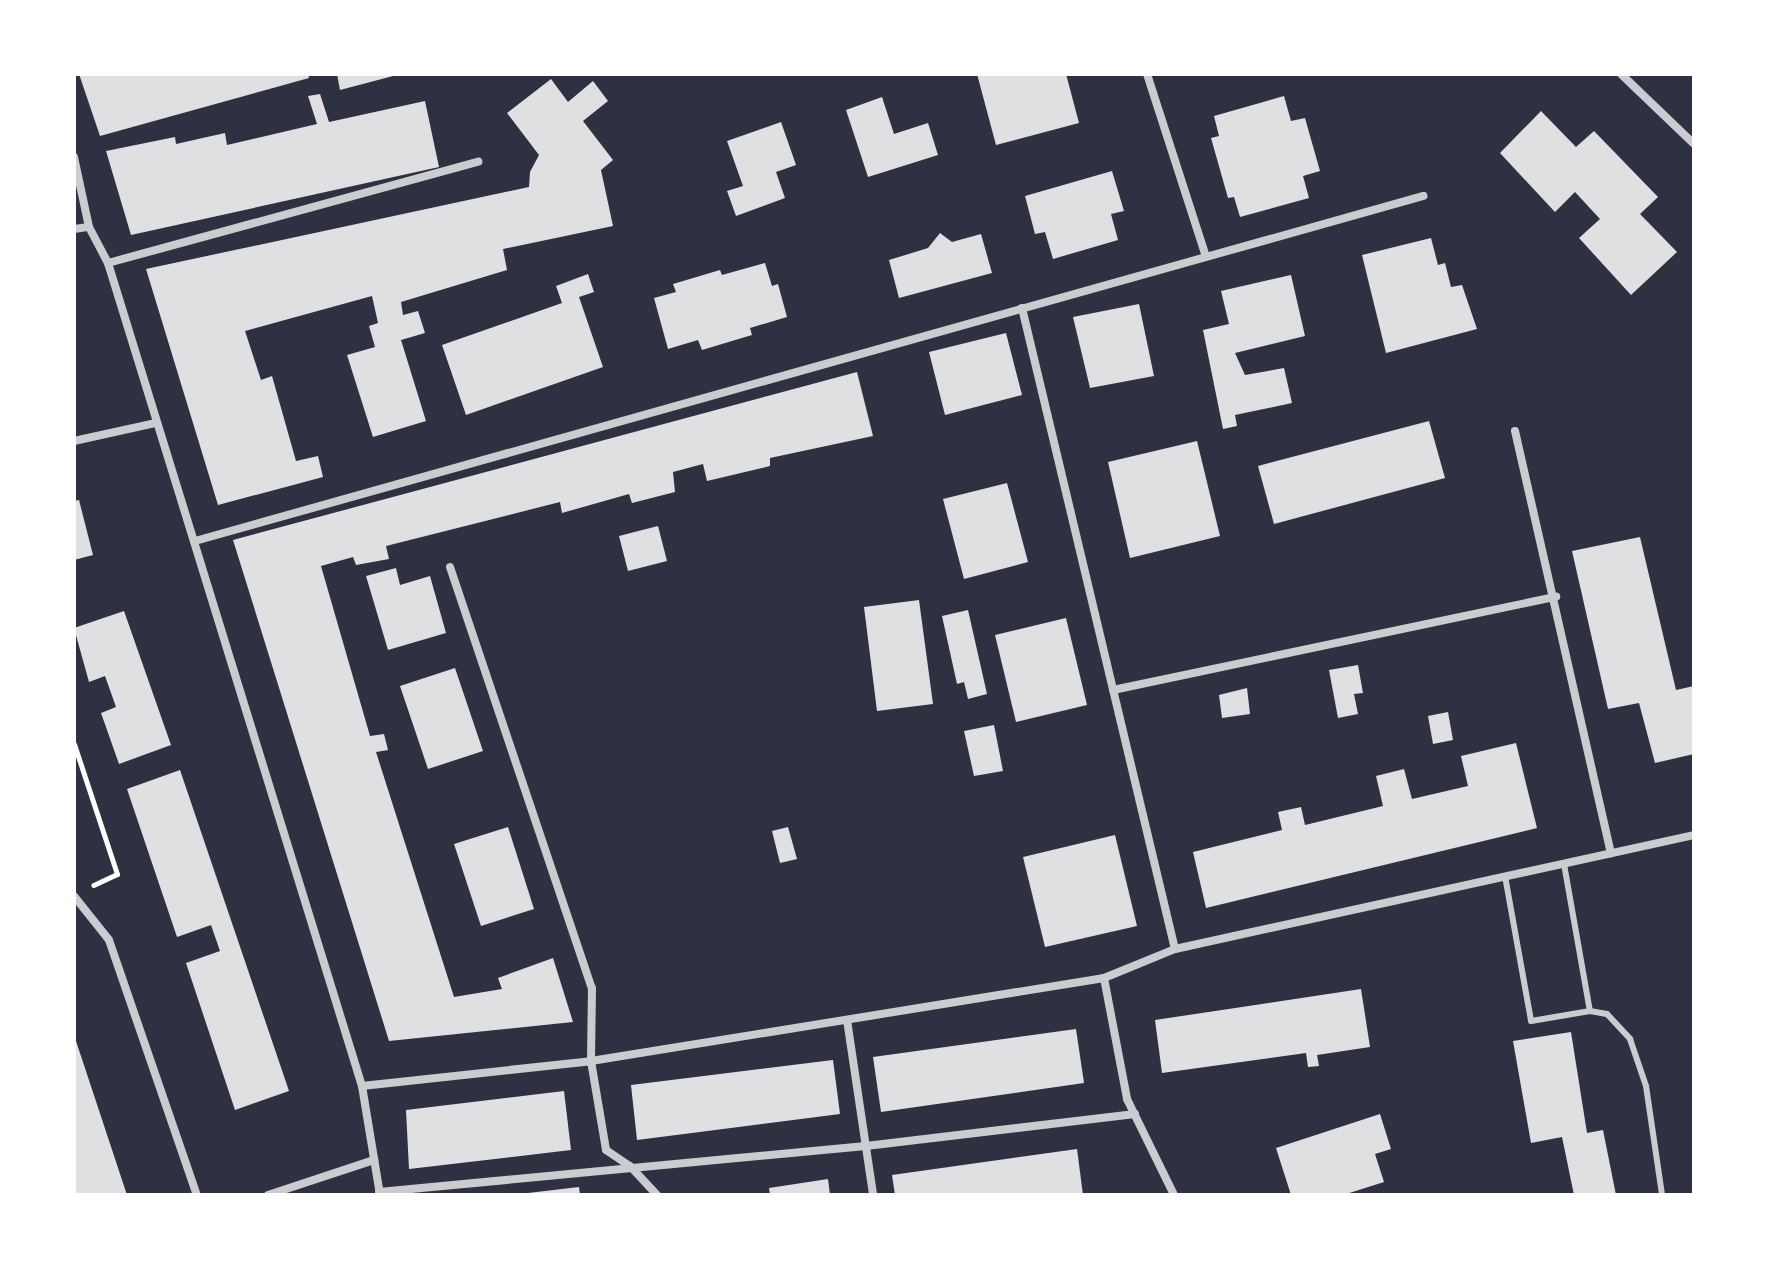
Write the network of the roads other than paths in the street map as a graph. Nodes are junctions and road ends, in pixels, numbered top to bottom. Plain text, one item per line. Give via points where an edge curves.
1 (1147, 74) edge
2 (1621, 74) edge
3 (1694, 144) edge
4 (74, 157) edge
5 (478, 162) dead end
6 (1423, 196) dead end
7 (89, 227) junction
8 (74, 229) edge
9 (1206, 257) junction
10 (108, 263) junction
11 (1022, 308) junction
12 (156, 423) junction
13 (1515, 431) dead end
14 (74, 441) edge
15 (195, 541) junction
16 (450, 567) dead end
17 (1556, 597) junction
18 (1113, 690) junction
19 (1694, 835) edge
20 (1611, 853) junction
21 (1564, 864) junction
22 (1505, 876) junction
23 (74, 896) edge
24 (1175, 949) junction
25 (1104, 978) junction
26 (1590, 1011) junction
27 (847, 1020) junction
28 (591, 1061) junction
29 (362, 1086) junction
30 (1135, 1114) junction
31 (866, 1146) junction
32 (374, 1160) junction
33 (630, 1166) junction
34 (380, 1194) edge
35 (197, 1195) edge
36 (268, 1195) edge
37 (657, 1195) edge
38 (873, 1195) edge
39 (1174, 1195) edge
40 (1662, 1195) edge

1 - 9 street
2 - 3 street
4 - 7 street
5 - 10 street
6 - 9 street
7 - 8 street
7 - 10 street
9 - 11 street
10 - 12 street
11 - 15 street
11 - 18 street
12 - 14 street
12 - 15 street
13 - 17 street
15 - 29 street
16 - 28 street via 592,988
17 - 18 street
17 - 20 street
18 - 24 street
19 - 20 street
20 - 21 street
21 - 22 street
21 - 26 lane
22 - 24 street
22 - 26 lane via 1531,1021
23 - 35 street via 109,940
24 - 25 street
25 - 27 street
25 - 30 street via 1127,1099
26 - 40 lane via 1607,1014 1630,1039 1646,1086
27 - 28 street
27 - 31 street
28 - 29 street
28 - 33 street via 606,1150
29 - 32 street
30 - 31 street
30 - 39 street
31 - 33 street
31 - 38 street
32 - 34 street
32 - 36 street
33 - 34 street
33 - 37 street

